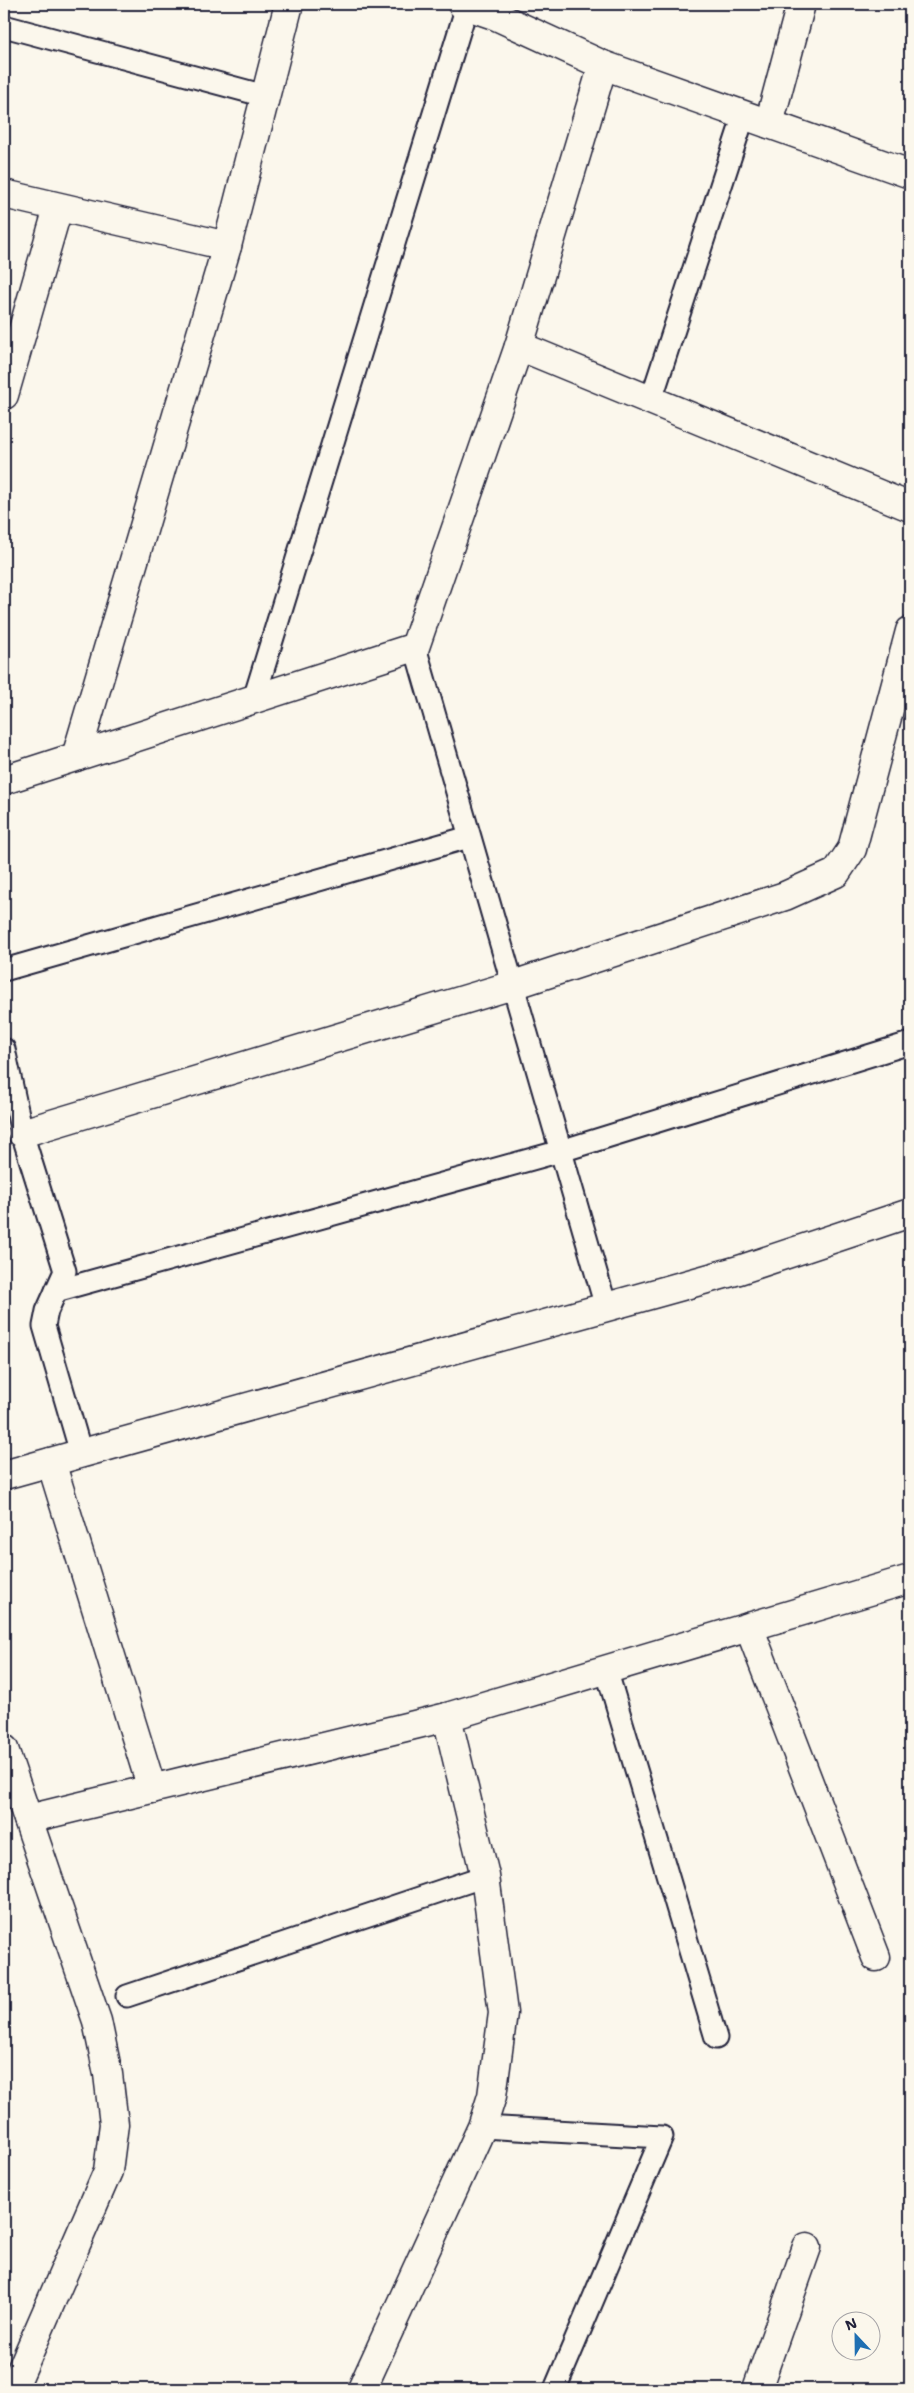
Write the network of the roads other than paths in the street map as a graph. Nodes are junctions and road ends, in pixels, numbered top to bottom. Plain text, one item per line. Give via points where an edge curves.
1 (289, 4) edge
2 (801, 4) edge
3 (465, 5) edge
4 (496, 9) edge
5 (4, 26) edge
6 (603, 65) junction
7 (266, 96) junction
8 (744, 114) junction
9 (769, 124) junction
10 (910, 174) edge
11 (4, 194) edge
12 (58, 208) junction
13 (227, 246) junction
14 (519, 346) junction
15 (4, 395) edge
16 (651, 400) junction
17 (910, 506) edge
18 (910, 631) edge
19 (415, 647) junction
20 (254, 700) junction
21 (76, 757) junction
22 (4, 780) edge
23 (469, 837) junction
24 (4, 970) edge
25 (513, 985) junction
26 (910, 1043) edge
27 (4, 1049) edge
28 (22, 1133) junction
29 (561, 1151) junction
30 (910, 1213) edge
31 (56, 1291) junction
32 (606, 1307) junction
33 (81, 1453) junction
34 (51, 1462) junction
35 (4, 1475) edge
36 (910, 1579) edge
37 (749, 1627) junction
38 (606, 1670) junction
39 (447, 1717) junction
40 (4, 1749) edge
41 (152, 1789) junction
42 (28, 1819) junction
43 (485, 1876) junction
44 (876, 1957) dead end
45 (127, 1996) dead end
46 (716, 2038) dead end
47 (482, 2127) junction
48 (807, 2246) dead end
49 (13, 2389) edge
50 (362, 2389) edge
51 (555, 2389) edge
52 (756, 2389) edge

1 - 7 street
2 - 9 street
3 - 4 street
3 - 20 lane
4 - 6 street
5 - 7 lane
6 - 8 street
6 - 14 street
7 - 13 street
8 - 9 street
8 - 16 lane
9 - 10 street
11 - 12 street
12 - 13 street
12 - 15 street
13 - 21 street
14 - 16 street
14 - 19 street
16 - 17 street
18 - 25 street via 852,850 836,873 785,896
19 - 20 street
19 - 23 lane
20 - 21 street
21 - 22 street
23 - 24 lane
23 - 25 lane
25 - 28 street
25 - 29 lane
26 - 29 lane
27 - 28 lane
28 - 31 lane via 65,1271
29 - 31 lane
29 - 32 lane
30 - 32 street via 739,1270
31 - 33 lane via 44,1326
32 - 33 street
33 - 34 street
34 - 35 street
34 - 41 street
36 - 37 street
37 - 38 street
37 - 44 street
38 - 39 street
38 - 46 lane
39 - 41 street
39 - 43 street
40 - 42 street
41 - 42 street
42 - 49 street via 97,2021 114,2124 108,2171
43 - 45 lane
43 - 47 street via 503,2013 492,2096
47 - 50 street
47 - 51 lane via 662,2137
48 - 52 street

